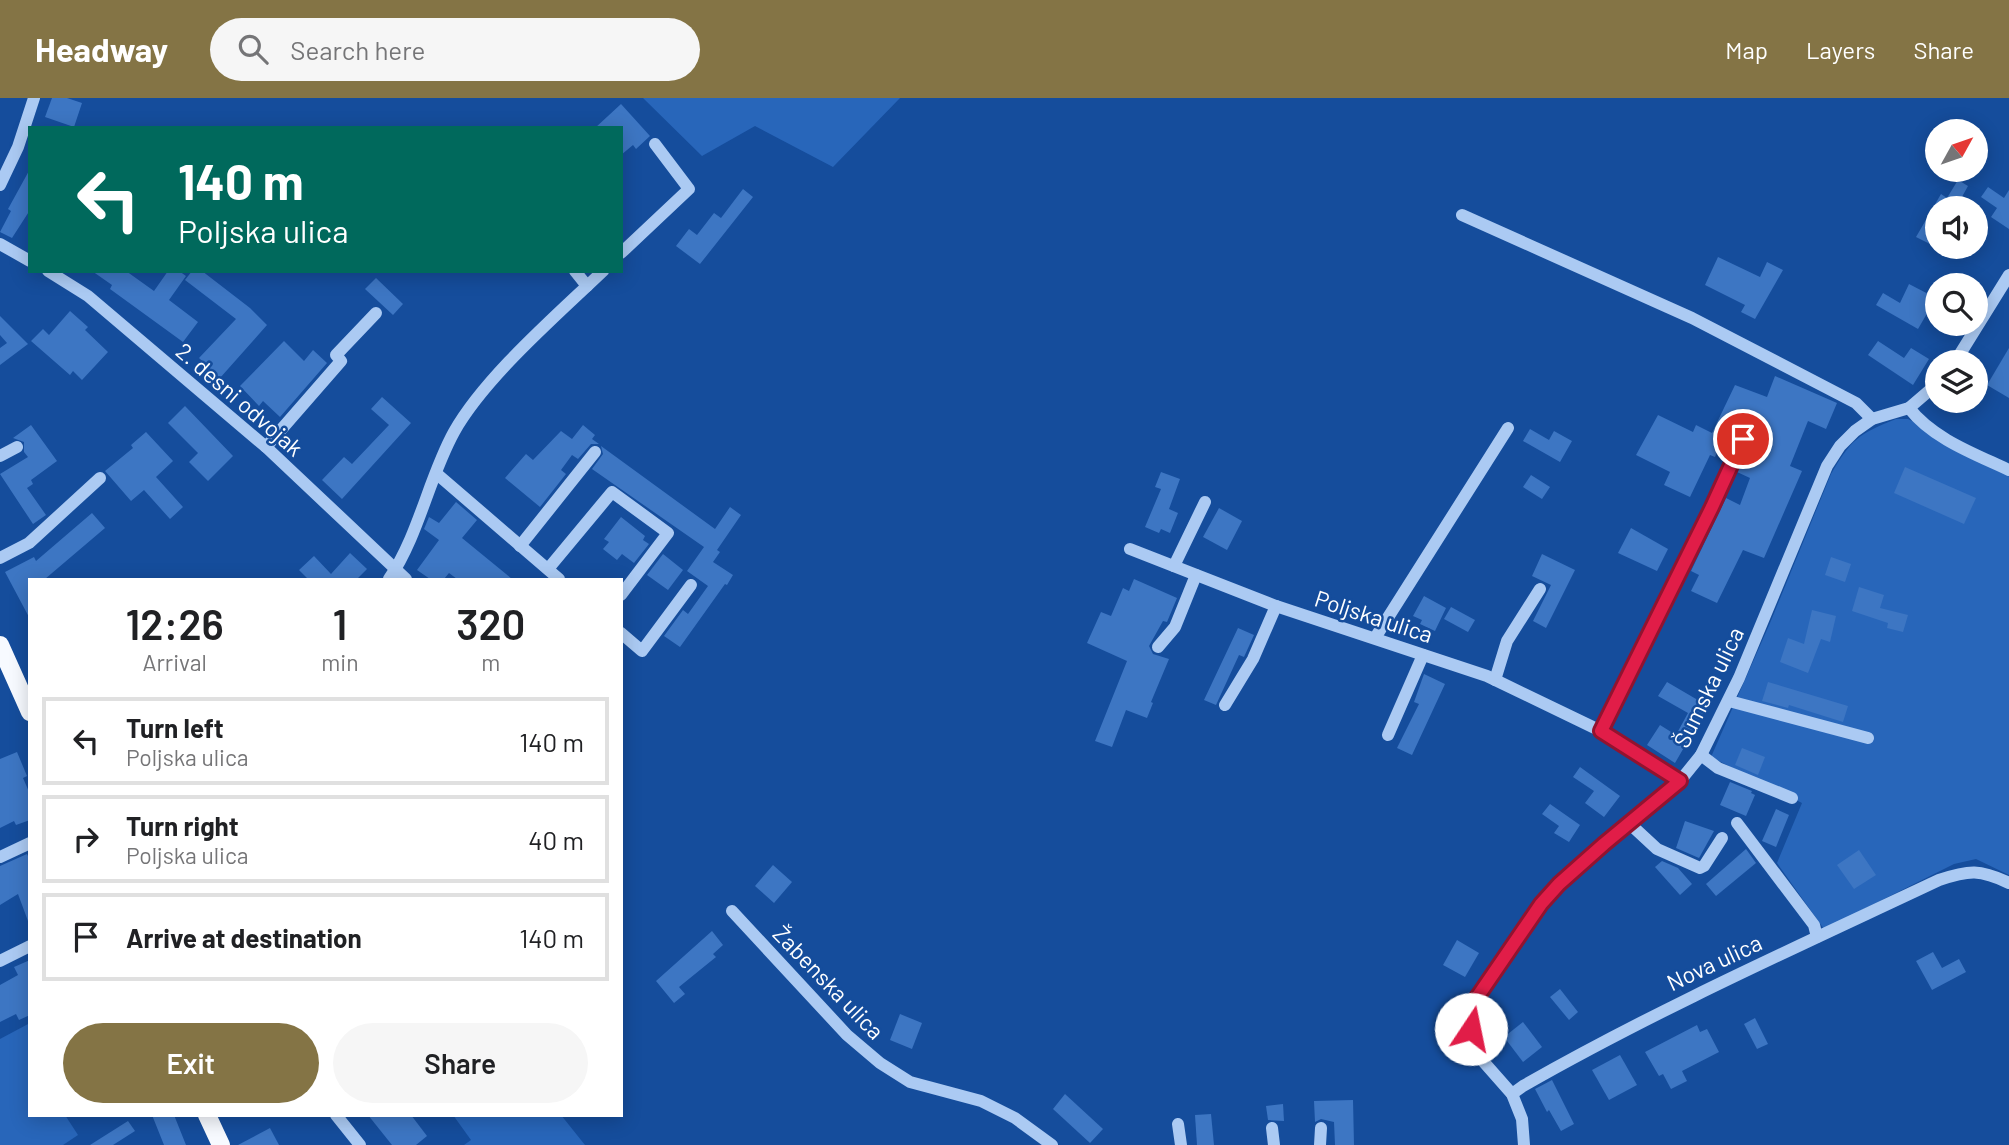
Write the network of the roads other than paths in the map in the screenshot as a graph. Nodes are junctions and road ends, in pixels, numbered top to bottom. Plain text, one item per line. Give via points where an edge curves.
1 (34, 98) edge
2 (654, 144) dead end
3 (0, 185) edge
4 (1462, 215) dead end
5 (0, 244) edge
6 (623, 252) edge
7 (28, 260) edge
8 (51, 273) edge
9 (577, 273) edge
10 (601, 273) edge
11 (2009, 275) edge
12 (587, 286) junction
13 (376, 313) dead end
14 (1962, 350) edge
15 (1925, 394) edge
16 (1909, 408) junction
17 (1872, 419) junction
18 (1508, 428) dead end
19 (1743, 439) dead end
20 (17, 447) dead end
21 (266, 447) junction
22 (595, 452) dead end
23 (0, 456) edge
24 (2009, 470) edge
25 (437, 474) junction
26 (100, 478) dead end
27 (1205, 502) dead end
28 (520, 546) junction
29 (1130, 549) dead end
30 (0, 558) edge
31 (1174, 566) junction
32 (548, 569) junction
33 (392, 575) edge
34 (1196, 575) junction
35 (558, 578) edge
36 (691, 584) dead end
37 (1539, 589) dead end
38 (623, 592) edge
39 (1276, 606) junction
40 (623, 635) edge
41 (1375, 638) junction
42 (0, 645) edge
43 (1158, 647) dead end
44 (1423, 654) junction
45 (1495, 680) junction
46 (1729, 701) junction
47 (1225, 705) dead end
48 (28, 708) edge
49 (1601, 731) junction
50 (1388, 735) dead end
51 (1868, 738) dead end
52 (1701, 755) junction
53 (1680, 781) junction
54 (1792, 799) dead end
55 (1737, 823) dead end
56 (1630, 824) junction
57 (1722, 838) dead end
58 (28, 843) edge
59 (0, 857) edge
60 (2009, 883) edge
61 (732, 911) dead end
62 (1817, 937) junction
63 (28, 947) edge
64 (0, 961) edge
65 (1512, 1094) junction
66 (208, 1117) edge
67 (338, 1117) edge
68 (1178, 1124) dead end
69 (1272, 1128) dead end
70 (1321, 1128) dead end
71 (221, 1145) edge
72 (360, 1145) edge
73 (1052, 1145) edge
74 (1181, 1145) edge
75 (1274, 1145) edge
76 (1320, 1145) edge
77 (1524, 1145) edge

1 - 3 street
2 - 6 street via 689,189
4 - 17 street via 1704,324 1856,403
5 - 7 street
8 - 21 street, 2. desni odvojak via 88,296
9 - 12 street
10 - 12 street
11 - 14 street
12 - 25 street via 468,412
13 - 21 street via 336,355 341,361
15 - 16 street, Šumska ulica
16 - 17 street, Šumska ulica
16 - 24 street via 1963,449
17 - 46 street, Šumska ulica via 1840,446 1827,466
18 - 41 street
19 - 49 street
20 - 23 street
21 - 33 street, 2. desni odvojak
22 - 28 street
25 - 28 street
25 - 33 street
26 - 30 street via 29,543
27 - 31 street
28 - 32 street
29 - 31 street, Poljska ulica
31 - 34 street, Poljska ulica
32 - 35 street
32 - 38 street via 611,492 668,533
34 - 39 street, Poljska ulica
34 - 43 street via 1175,627
36 - 40 street via 642,651
37 - 45 street via 1507,641
39 - 41 street, Poljska ulica
39 - 47 street via 1253,659
41 - 44 street, Poljska ulica
42 - 48 main road
44 - 45 street, Poljska ulica
44 - 50 street
45 - 49 street, Poljska ulica
46 - 51 street
46 - 52 street, Šumska ulica
49 - 53 street, Poljska ulica
52 - 53 street, Šumska ulica
52 - 54 street via 1718,768
53 - 56 street, Šumska ulica
55 - 62 street via 1814,925
56 - 57 street via 1657,849 1700,868
56 - 65 street, Šumska ulica via 1541,904 1476,999 1470,1020 1476,1049
58 - 59 street
60 - 62 street, Nova ulica via 1989,873 1967,871
61 - 73 street, Žabenska ulica via 847,1035 880,1063 910,1082 981,1101
62 - 65 street, Nova ulica via 1605,1039
63 - 64 street
65 - 77 street, Šumska ulica via 1522,1119
66 - 71 main road
67 - 72 street
68 - 74 street
69 - 75 street
70 - 76 street

